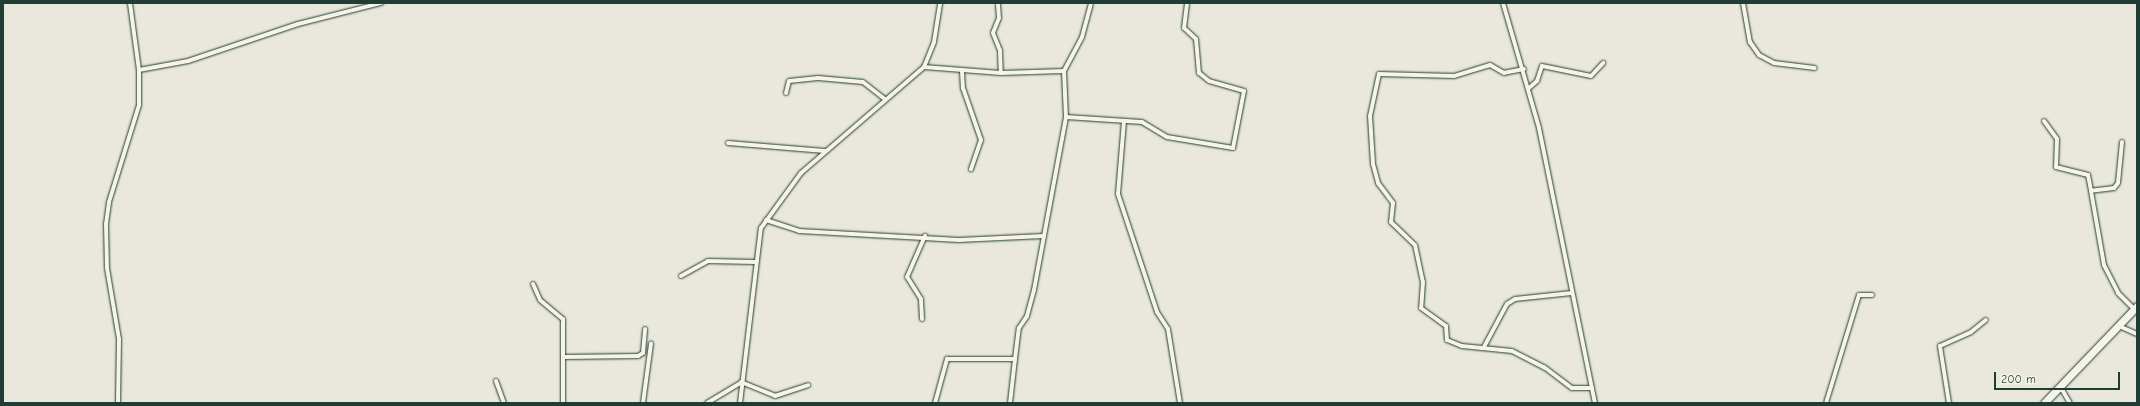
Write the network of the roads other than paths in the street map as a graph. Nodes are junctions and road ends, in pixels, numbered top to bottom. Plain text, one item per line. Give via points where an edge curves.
1 (130, 3) edge
2 (381, 3) edge
3 (940, 3) edge
4 (1091, 3) edge
5 (1187, 3) edge
6 (1503, 3) edge
7 (1743, 3) edge
8 (998, 4) edge
9 (1602, 63) dead end
10 (924, 67) junction
11 (1815, 68) dead end
12 (1524, 69) junction
13 (139, 70) junction
14 (962, 71) junction
15 (1064, 71) junction
16 (1002, 73) junction
17 (1529, 88) junction
18 (786, 92) dead end
19 (885, 99) junction
20 (1066, 116) junction
21 (1124, 121) junction
22 (2044, 121) dead end
23 (2122, 142) dead end
24 (728, 143) dead end
25 (825, 151) junction
26 (971, 169) dead end
27 (2091, 191) junction
28 (766, 220) junction
29 (925, 236) junction
30 (1043, 236) junction
31 (755, 262) junction
32 (681, 276) dead end
33 (534, 284) dead end
34 (1572, 293) junction
35 (1872, 295) dead end
36 (2135, 307) edge
37 (922, 319) dead end
38 (1986, 320) dead end
39 (2119, 326) junction
40 (645, 329) dead end
41 (2137, 334) edge
42 (651, 344) dead end
43 (1484, 347) junction
44 (564, 357) junction
45 (1015, 359) junction
46 (496, 381) dead end
47 (740, 383) junction
48 (808, 385) dead end
49 (2060, 386) junction
50 (1592, 388) junction
51 (118, 403) edge
52 (504, 403) edge
53 (563, 403) edge
54 (643, 403) edge
55 (707, 403) edge
56 (740, 403) edge
57 (935, 403) edge
58 (1010, 403) edge
59 (1180, 403) edge
60 (1595, 403) edge
61 (1826, 403) edge
62 (1949, 403) edge
63 (2044, 403) edge
64 (2070, 403) edge

1 - 13 street
2 - 13 street via 298,24 188,61
3 - 10 street via 934,42
4 - 15 street via 1082,37
5 - 21 street via 1184,28 1196,39 1199,73 1209,81 1244,91 1235,146 1226,149 1167,137 1142,122
6 - 12 street
7 - 11 street via 1750,42 1760,55 1774,63
8 - 16 street via 999,18 993,33 1000,50
9 - 17 street via 1591,76 1542,66 1537,81
10 - 14 street
10 - 19 street
12 - 17 street
12 - 43 street via 1504,73 1490,65 1454,76 1379,74 1370,116 1373,164 1378,183 1393,203 1391,222 1415,245 1423,282 1421,308 1446,326 1447,340 1452,343
13 - 51 street via 138,111 109,202 106,224 107,261 120,351
14 - 16 street
14 - 26 street via 963,88 982,140
15 - 16 street
15 - 20 street
17 - 34 street
18 - 19 street via 789,81 818,78 863,82
19 - 25 street
20 - 21 street
20 - 30 street
21 - 59 street via 1118,194 1157,312 1168,329
22 - 27 street via 2057,139 2056,167 2088,175
23 - 27 street via 2118,183 2114,188
24 - 25 street
25 - 28 street via 785,192
27 - 36 street via 2104,266 2118,293
28 - 29 street via 799,231
28 - 31 street
29 - 30 street via 980,240
29 - 37 street via 907,277 921,299
30 - 45 street via 1030,309 1020,328
31 - 32 street via 708,261
31 - 47 street
33 - 44 street via 540,300 563,319
34 - 43 street via 1515,299 1507,304
34 - 50 street
35 - 61 street via 1860,295
36 - 39 highway
38 - 62 street via 1971,332 1940,346
39 - 41 street
39 - 49 highway
40 - 44 street via 643,353 638,356
42 - 54 street
43 - 50 street via 1512,351 1535,361 1572,388
44 - 53 street
45 - 57 street via 947,359
45 - 58 street
46 - 52 street
47 - 48 street via 776,396
47 - 55 street
47 - 56 street
49 - 63 highway
49 - 64 street
50 - 60 street

